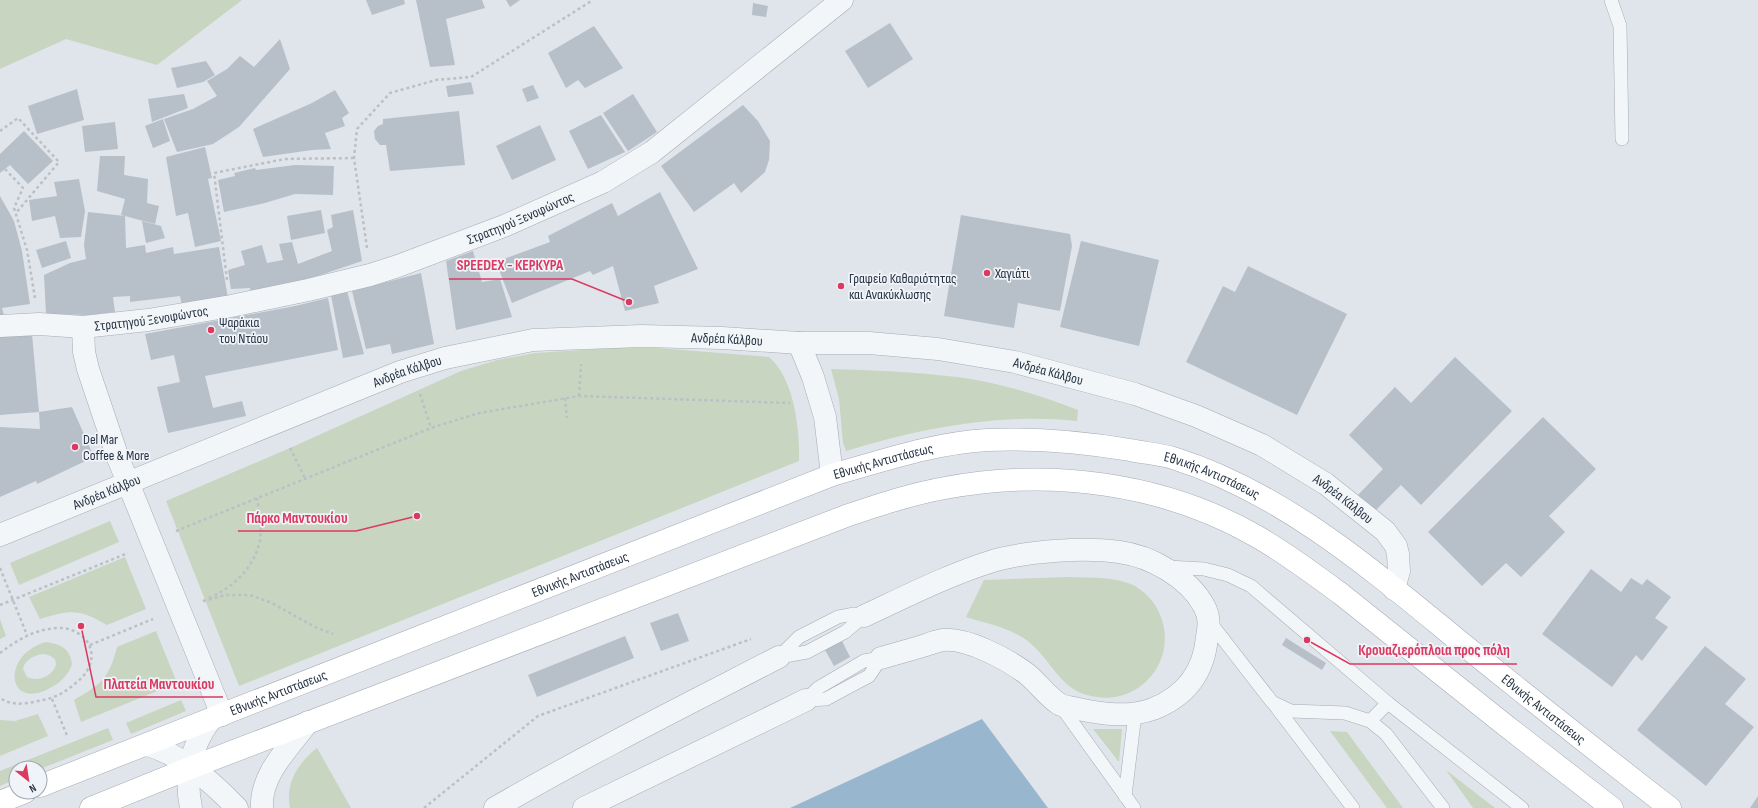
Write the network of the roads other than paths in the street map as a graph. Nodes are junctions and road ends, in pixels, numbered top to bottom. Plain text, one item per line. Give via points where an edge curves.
1 (842, 0) edge
2 (1612, 0) edge
3 (1622, 139) dead end
4 (0, 326) edge
5 (83, 327) junction
6 (799, 343) junction
7 (832, 475) junction
8 (127, 482) junction
9 (0, 534) edge
10 (1164, 567) junction
11 (1394, 588) junction
12 (864, 616) joint
13 (1209, 621) junction
14 (779, 656) joint
15 (881, 658) joint
16 (806, 700) joint
17 (1272, 702) junction
18 (1388, 703) junction
19 (1060, 705) junction
20 (1135, 714) junction
21 (216, 717) junction
22 (1370, 721) junction
23 (308, 722) junction
24 (147, 744) junction
25 (190, 768) junction
26 (48, 783) edge
27 (1125, 796) junction
28 (91, 808) edge
29 (191, 808) edge
30 (237, 808) edge
31 (262, 808) edge
32 (495, 808) edge
33 (584, 808) edge
34 (1134, 808) edge
35 (1353, 808) edge
36 (1443, 808) edge
37 (1522, 808) edge
38 (1612, 808) edge
39 (1670, 808) edge

1 - 5 street, Στρατηγού Ξενοφώντος via 652,152 620,172 504,226 398,266 308,290 148,320
2 - 3 lane via 1620,26
4 - 5 street, Στρατηγού Ξενοφώντος via 39,324
5 - 8 street via 88,369
6 - 7 street via 825,417
6 - 8 street, Ανδρέα Κάλβου via 642,336 533,340 494,347 400,372
6 - 11 street, Ανδρέα Κάλβου via 869,343 991,357 1135,394 1196,416 1262,445 1326,484 1385,531 1396,546 1398,554 1399,571
7 - 11 main road, Εθνικής Αντιστάσεως via 938,447 984,441 1056,440 1091,443 1171,457 1230,480 1278,506 1324,535
7 - 21 main road, Εθνικής Αντιστάσεως
8 - 9 street, Ανδρέα Κάλβου
8 - 21 street
10 - 12 street via 1143,557 1119,552 1072,550 1028,554 997,560 929,585
10 - 13 street via 1196,594 1205,608
10 - 18 lane via 1210,571 1228,575 1251,586
11 - 39 main road, Εθνικής Αντιστάσεως
12 - 14 lane via 853,614 838,617 799,637
13 - 17 lane
13 - 20 street via 1206,654 1193,679 1173,698
14 - 32 street via 621,738
15 - 16 lane via 869,676 826,699
15 - 19 street via 943,640 969,643 998,656 1027,674
16 - 33 street
17 - 22 lane via 1291,711 1345,713
17 - 35 lane
18 - 22 lane
18 - 37 lane
19 - 20 street via 1101,713
19 - 27 lane
20 - 27 lane
21 - 24 main road, Εθνικής Αντιστάσεως
21 - 25 street via 197,741
22 - 36 lane via 1386,734
23 - 25 main road
23 - 31 street via 274,765 265,785
23 - 38 main road via 896,499 946,488 992,482 1030,479 1070,480 1140,492 1186,505 1256,536 1341,594
24 - 25 street via 167,751
24 - 26 main road, Εθνικής Αντιστάσεως
25 - 28 main road
25 - 29 street via 188,784
25 - 30 street via 215,786
27 - 34 lane

